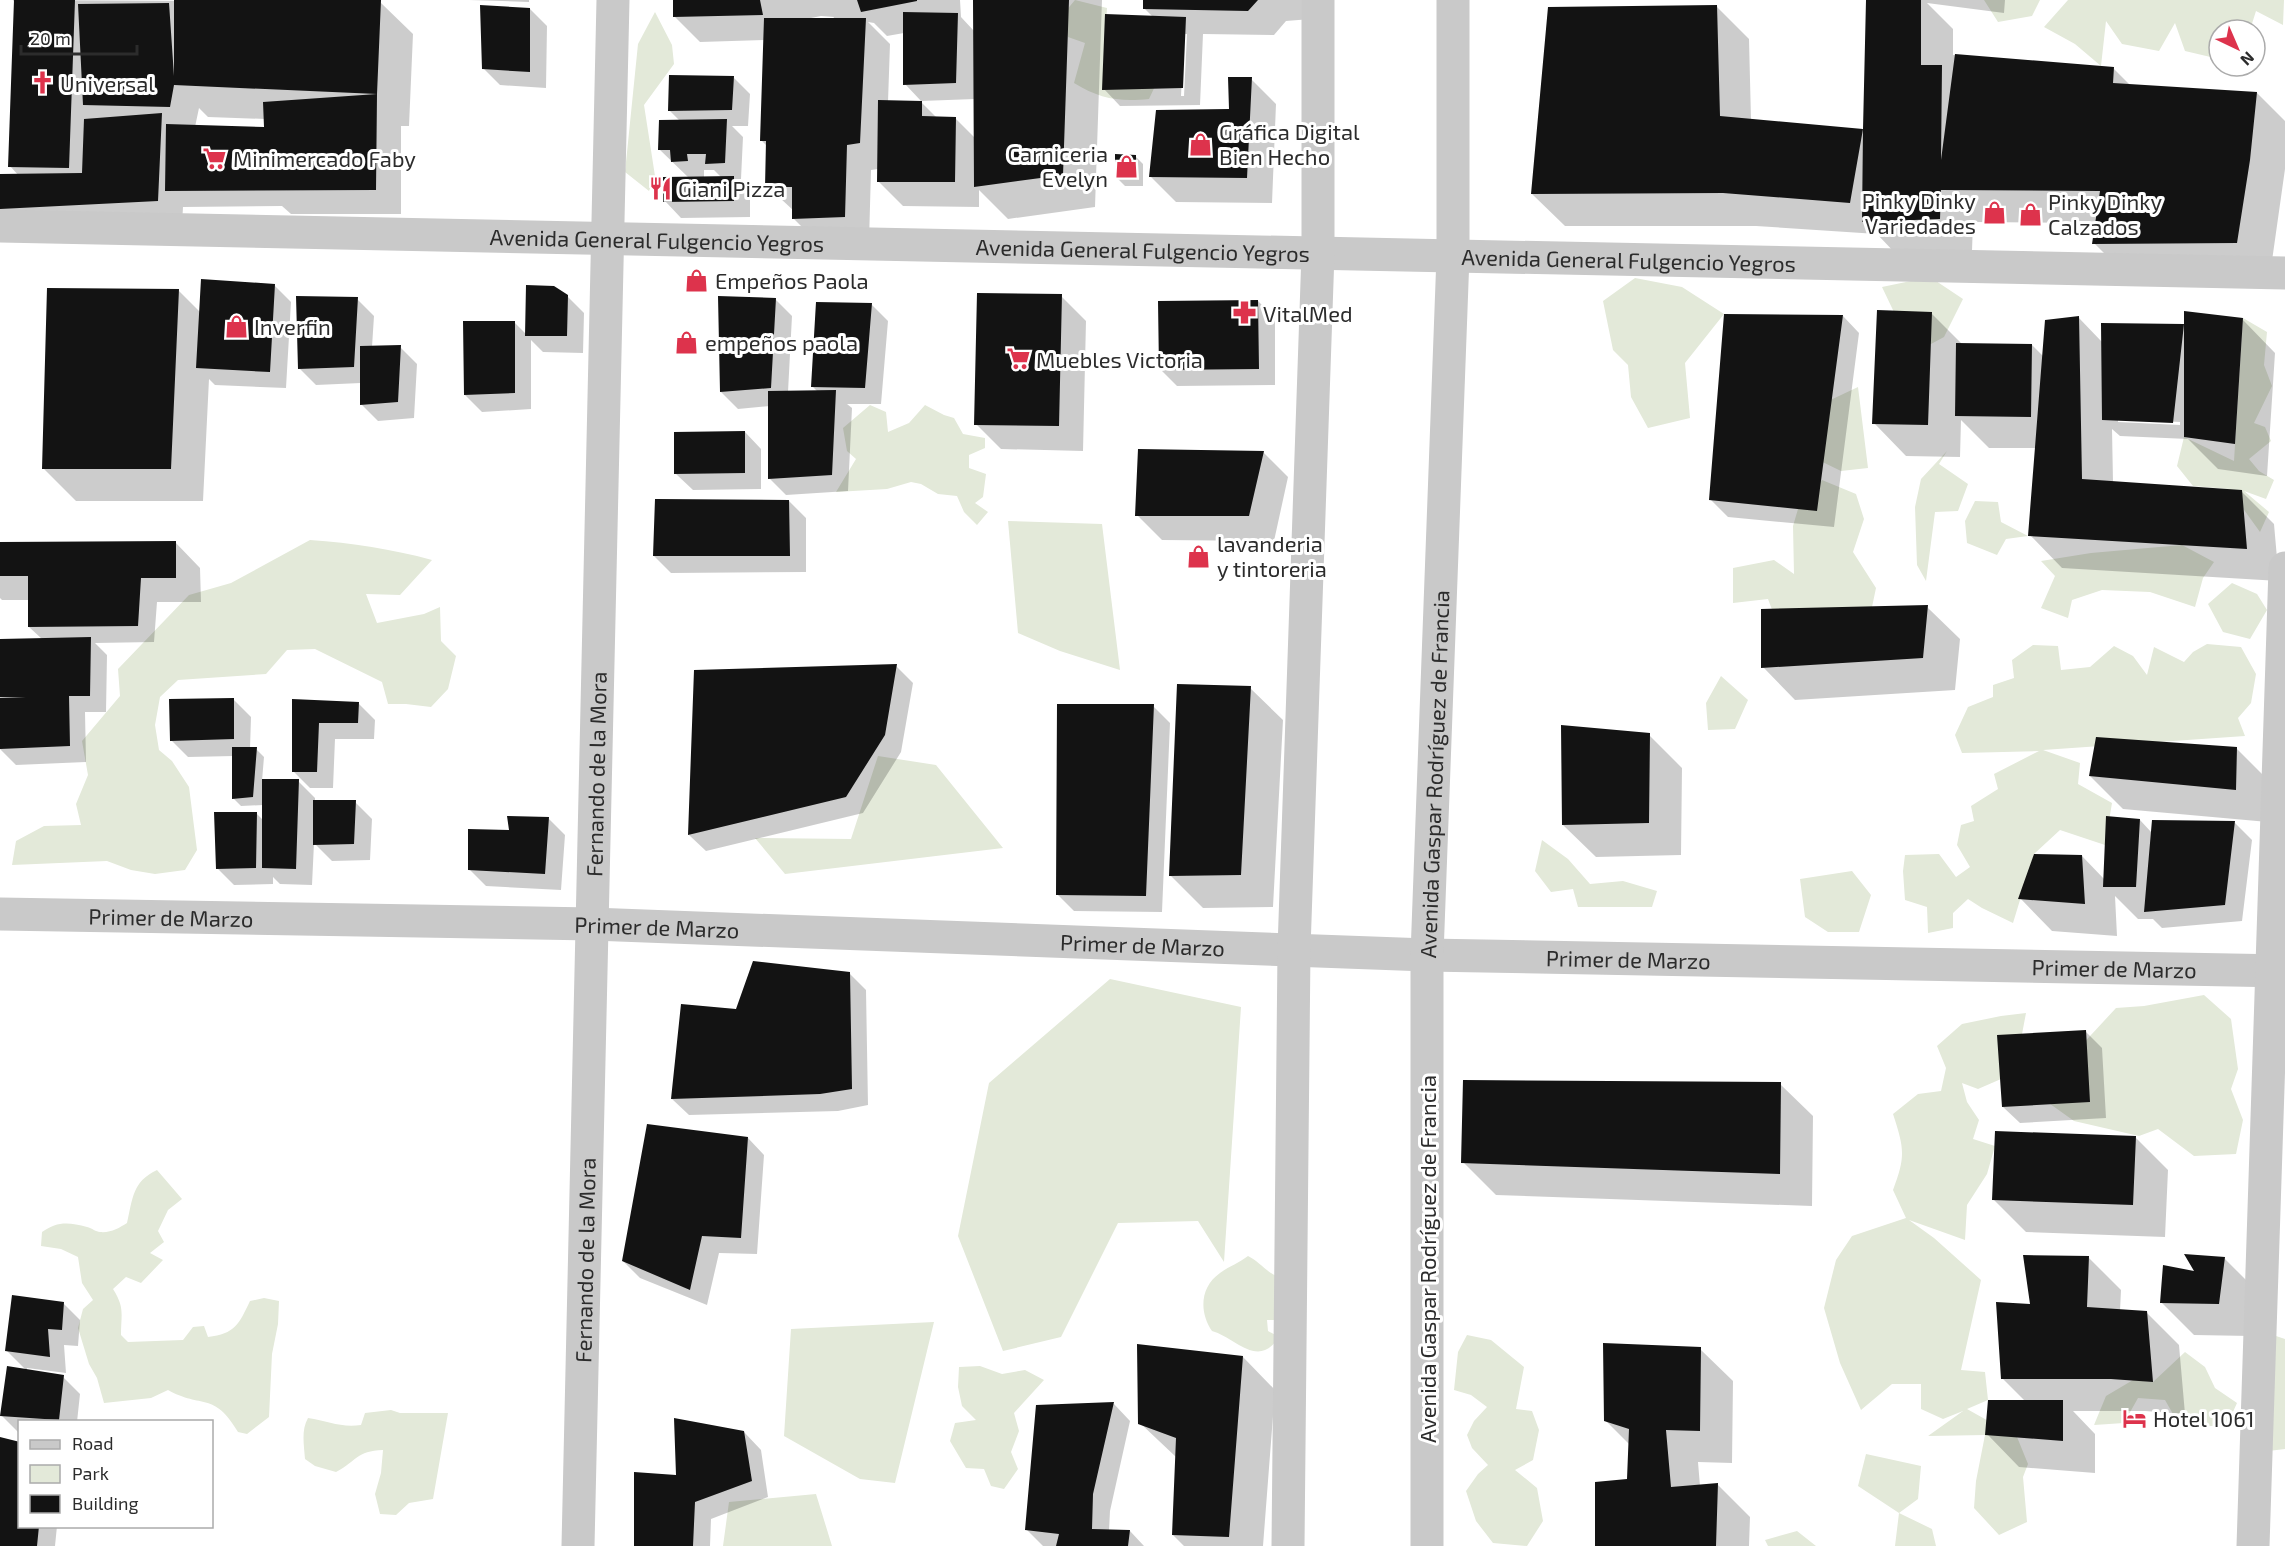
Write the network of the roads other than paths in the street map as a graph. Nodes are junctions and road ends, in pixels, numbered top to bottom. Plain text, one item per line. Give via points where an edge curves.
1 (613, 0) edge
2 (1318, 0) edge
3 (1453, 0) edge
4 (0, 226) edge
5 (608, 240) junction
6 (1318, 253) junction
7 (1453, 256) junction
8 (2285, 273) edge
9 (2285, 568) edge
10 (0, 914) edge
11 (592, 924) junction
12 (1294, 950) junction
13 (1427, 955) junction
14 (2278, 971) edge
15 (578, 1546) edge
16 (1288, 1546) edge
17 (1427, 1546) edge
18 (2253, 1546) edge

1 - 5 street, Fernando de la Mora
2 - 6 street
3 - 7 street, Avenida Gaspar Rodríguez de Francia
4 - 5 street, Avenida General Fulgencio Yegros
5 - 6 street, Avenida General Fulgencio Yegros
5 - 11 street, Fernando de la Mora
6 - 7 street, Avenida General Fulgencio Yegros
6 - 12 street
7 - 8 street, Avenida General Fulgencio Yegros
7 - 13 street, Avenida Gaspar Rodríguez de Francia
9 - 14 street
10 - 11 street, Primer de Marzo
11 - 12 street, Primer de Marzo
11 - 15 street, Fernando de la Mora
12 - 13 street, Primer de Marzo
12 - 16 street
13 - 14 street, Primer de Marzo
13 - 17 street, Avenida Gaspar Rodríguez de Francia
14 - 18 street

